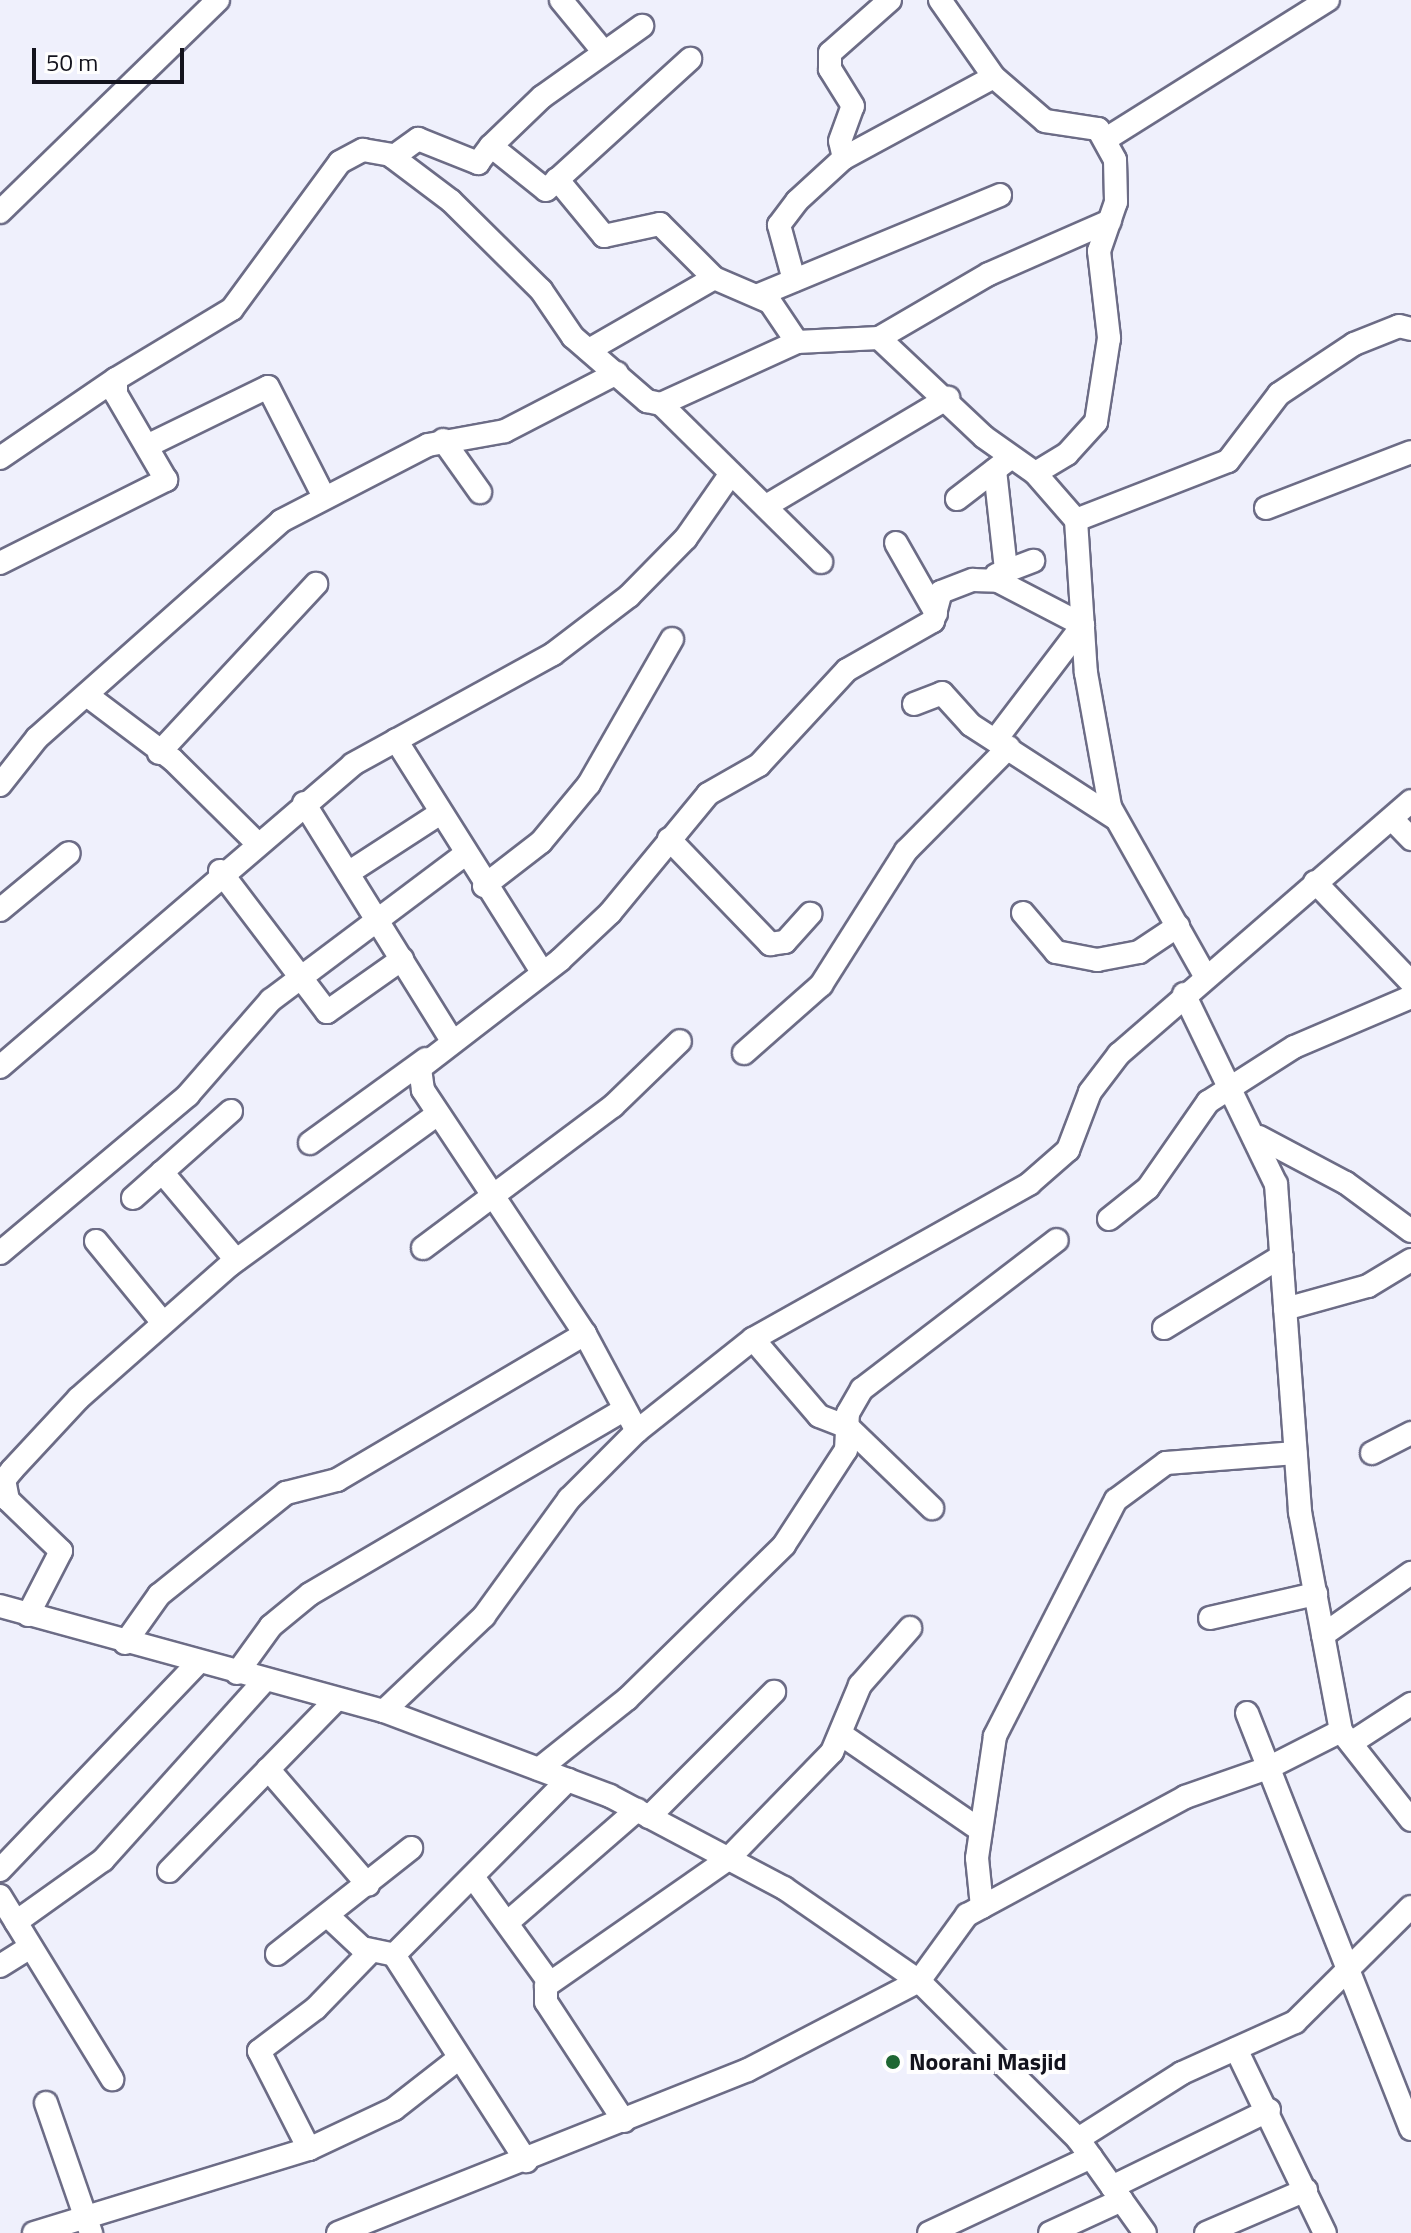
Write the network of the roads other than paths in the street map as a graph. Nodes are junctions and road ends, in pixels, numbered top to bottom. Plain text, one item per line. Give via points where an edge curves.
1 (218, 0) edge
2 (561, 0) edge
3 (890, 0) edge
4 (1328, 0) edge
5 (944, 1) edge
6 (642, 26) dead end
7 (603, 51) junction
8 (690, 59) dead end
9 (994, 77) junction
10 (1106, 139) junction
11 (491, 146) junction
12 (393, 157) junction
13 (844, 158) junction
14 (557, 179) junction
15 (1000, 195) dead end
16 (0, 212) edge
17 (1110, 221) junction
18 (714, 278) junction
19 (794, 280) junction
20 (759, 295) junction
21 (1411, 329) edge
22 (879, 338) junction
23 (797, 342) junction
24 (589, 350) junction
25 (617, 373) junction
26 (116, 379) junction
27 (948, 398) junction
28 (661, 404) junction
29 (443, 440) junction
30 (149, 445) junction
31 (1411, 452) edge
32 (0, 458) edge
33 (1002, 464) junction
34 (1035, 473) junction
35 (730, 475) junction
36 (480, 492) dead end
37 (323, 495) junction
38 (957, 499) dead end
39 (766, 506) junction
40 (1266, 508) dead end
41 (1076, 520) junction
42 (896, 543) dead end
43 (1033, 561) dead end
44 (821, 562) dead end
45 (0, 563) edge
46 (997, 574) junction
47 (316, 584) dead end
48 (936, 613) junction
49 (1083, 625) junction
50 (672, 639) dead end
51 (88, 696) junction
52 (914, 704) dead end
53 (396, 740) junction
54 (1003, 743) junction
55 (159, 753) junction
56 (0, 785) edge
57 (1411, 801) edge
58 (304, 803) junction
59 (439, 814) junction
60 (1115, 818) junction
61 (1392, 819) junction
62 (669, 839) junction
63 (1411, 839) edge
64 (256, 842) junction
65 (69, 853) dead end
66 (463, 856) junction
67 (220, 871) junction
68 (348, 873) junction
69 (1315, 882) junction
70 (484, 886) junction
71 (0, 910) edge
72 (1023, 913) dead end
73 (810, 914) dead end
74 (376, 917) junction
75 (1178, 926) junction
76 (402, 959) junction
77 (543, 973) junction
78 (1204, 974) junction
79 (299, 978) junction
80 (1411, 982) edge
81 (1184, 994) junction
82 (1411, 997) edge
83 (451, 1039) junction
84 (680, 1041) dead end
85 (744, 1053) dead end
86 (426, 1059) junction
87 (0, 1067) edge
88 (1228, 1087) junction
89 (231, 1111) dead end
90 (438, 1114) junction
91 (1259, 1137) junction
92 (310, 1143) dead end
93 (162, 1172) junction
94 (489, 1193) junction
95 (133, 1198) dead end
96 (1109, 1219) dead end
97 (1411, 1231) edge
98 (1057, 1240) dead end
99 (96, 1241) dead end
100 (423, 1248) dead end
101 (0, 1253) edge
102 (1282, 1256) junction
103 (236, 1260) junction
104 (1411, 1260) edge
105 (1285, 1309) junction
106 (163, 1323) junction
107 (1164, 1328) dead end
108 (585, 1334) junction
109 (753, 1339) junction
110 (625, 1409) junction
111 (848, 1427) junction
112 (637, 1431) junction
113 (1411, 1433) edge
114 (1296, 1453) junction
115 (1372, 1453) dead end
116 (932, 1508) dead end
117 (1411, 1573) edge
118 (1316, 1594) junction
119 (0, 1606) edge
120 (28, 1615) junction
121 (1210, 1618) dead end
122 (910, 1628) dead end
123 (1323, 1635) junction
124 (125, 1643) junction
125 (198, 1663) junction
126 (237, 1673) junction
127 (264, 1681) junction
128 (774, 1692) dead end
129 (337, 1699) junction
130 (1411, 1704) edge
131 (384, 1711) junction
132 (1247, 1713) dead end
133 (842, 1735) junction
134 (1346, 1737) junction
135 (1268, 1768) junction
136 (268, 1769) junction
137 (539, 1769) junction
138 (568, 1780) junction
139 (643, 1814) junction
140 (1411, 1820) edge
141 (979, 1829) junction
142 (411, 1848) dead end
143 (728, 1859) junction
144 (0, 1870) edge
145 (169, 1871) dead end
146 (473, 1877) junction
147 (368, 1885) junction
148 (0, 1896) edge
149 (982, 1907) junction
150 (1411, 1907) edge
151 (329, 1917) junction
152 (16, 1922) junction
153 (508, 1922) junction
154 (31, 1947) junction
155 (371, 1951) junction
156 (277, 1954) dead end
157 (394, 1955) junction
158 (0, 1966) edge
159 (1348, 1970) junction
160 (919, 1981) junction
161 (549, 1982) junction
162 (1236, 2049) junction
163 (458, 2059) junction
164 (112, 2079) dead end
165 (46, 2103) dead end
166 (1269, 2110) junction
167 (624, 2121) junction
168 (1411, 2129) edge
169 (1084, 2148) junction
170 (309, 2149) junction
171 (526, 2161) junction
172 (1306, 2190) junction
173 (1117, 2194) junction
174 (88, 2226) edge
175 (34, 2233) edge
176 (338, 2233) edge
177 (929, 2233) edge
178 (1050, 2233) edge
179 (1145, 2233) edge
180 (1206, 2233) edge
181 (1325, 2233) edge

1 - 16 street
2 - 7 street
3 - 13 street via 830,53 830,69 853,106 840,141
4 - 10 street
5 - 9 street
6 - 7 street
7 - 11 street
8 - 14 street
9 - 10 street via 1045,121 1098,129
9 - 13 street
10 - 17 street via 1115,160
11 - 12 street via 478,163 418,139
11 - 14 street via 537,189
12 - 24 street via 451,201
12 - 26 street via 363,150 340,162 232,309
13 - 19 street via 779,225
14 - 18 street via 604,236 653,220
15 - 19 street
17 - 22 street via 989,274
17 - 34 street via 1099,251 1109,338 1096,422 1067,454
18 - 20 street
18 - 24 street
19 - 20 street
20 - 23 street
21 - 41 street via 1354,344 1279,394 1228,461
22 - 23 street
22 - 27 street
23 - 28 street
24 - 25 street
25 - 28 street
25 - 29 street via 505,431
26 - 30 street via 116,394
26 - 32 street
27 - 33 street
27 - 39 street
28 - 35 street
29 - 36 street
29 - 37 street
30 - 37 street via 268,387
30 - 45 street via 165,474 162,484
31 - 40 street
33 - 34 street
33 - 38 street
33 - 46 street
34 - 41 street
35 - 39 street
35 - 53 street via 686,538 629,596 553,654
37 - 51 street via 281,521
39 - 44 street
41 - 49 street
42 - 48 street
43 - 46 street
46 - 48 street via 941,592
46 - 49 street
47 - 55 street
48 - 62 street via 921,629 847,670 769,755 729,776
49 - 54 street
49 - 60 street
50 - 70 street via 589,784 541,842
51 - 55 street
51 - 56 street via 37,738
52 - 54 street via 942,693
53 - 58 street
53 - 59 street
54 - 60 street via 1086,806
54 - 85 street via 906,851 821,985
55 - 64 street
57 - 61 street
58 - 64 street
58 - 68 street
59 - 66 street
59 - 68 street
60 - 75 street
61 - 63 street
61 - 69 street
62 - 73 street via 770,944 785,942
62 - 77 street via 610,913
64 - 67 street
65 - 71 street
66 - 70 street
66 - 74 street
67 - 79 street
67 - 87 street
68 - 74 street
69 - 78 street
69 - 80 street
70 - 77 street
72 - 75 street via 1056,952 1097,960 1139,952
74 - 76 street
74 - 79 street
75 - 78 street
76 - 79 street via 334,1011 319,1007
76 - 83 street
77 - 83 street
78 - 81 street
79 - 101 street via 242,1027 188,1095
81 - 88 street
81 - 109 street via 1104,1071 1068,1150 1029,1184
82 - 88 street via 1294,1047
83 - 86 street
84 - 94 street via 613,1106
86 - 90 street via 419,1077
86 - 92 street
88 - 91 street
88 - 96 street via 1208,1102 1148,1188
89 - 93 street
90 - 94 street
90 - 103 street
91 - 97 street via 1346,1183
91 - 102 street via 1276,1184
93 - 95 street
93 - 103 street
94 - 100 street
94 - 108 street
98 - 111 street via 862,1389
99 - 106 street
102 - 105 street
102 - 107 street
103 - 106 street
104 - 105 street via 1368,1286
105 - 114 street
106 - 120 street via 79,1398 4,1480 8,1500 61,1551
108 - 110 street
108 - 124 street via 337,1480 286,1493 159,1595
109 - 111 street via 819,1416
109 - 112 street
110 - 112 street
110 - 126 street via 310,1594 271,1626
111 - 116 street
111 - 137 street via 846,1450 784,1545 627,1699
112 - 131 street via 569,1499 484,1616
113 - 115 street
114 - 118 street
114 - 141 street via 1166,1463 1116,1500 995,1736
117 - 123 street
118 - 121 street
118 - 123 street
119 - 120 street
120 - 124 street
122 - 133 street via 860,1685
123 - 134 street
124 - 125 street
125 - 126 street
125 - 144 street
126 - 127 street
127 - 129 street
127 - 152 street via 103,1860
128 - 139 street
129 - 131 street
129 - 136 street
130 - 134 street
131 - 137 street
132 - 135 street
133 - 141 street
133 - 143 street
134 - 135 street
134 - 140 street
135 - 149 street via 1185,1797
135 - 159 street
136 - 145 street
136 - 147 street
137 - 138 street
138 - 139 street
138 - 146 street
139 - 143 street
139 - 153 street
141 - 149 street
142 - 147 street
143 - 160 street
143 - 161 street
146 - 153 street
146 - 157 street
147 - 151 street
148 - 152 street
149 - 160 street via 934,1954
150 - 159 street
151 - 155 street
151 - 156 street
152 - 154 street
153 - 161 street
154 - 158 street
154 - 164 street
155 - 157 street
155 - 170 street via 316,2008 259,2051
157 - 163 street
159 - 162 street via 1295,2022
159 - 168 street
160 - 167 street via 748,2070
160 - 169 street
161 - 167 street via 546,2002
162 - 166 street
162 - 169 street via 1182,2073
163 - 170 street via 394,2109
163 - 171 street
165 - 174 street
166 - 172 street
166 - 173 street
167 - 171 street
169 - 173 street
169 - 177 street
170 - 174 street
171 - 176 street
172 - 180 street
172 - 181 street
173 - 178 street
173 - 179 street
174 - 175 street

